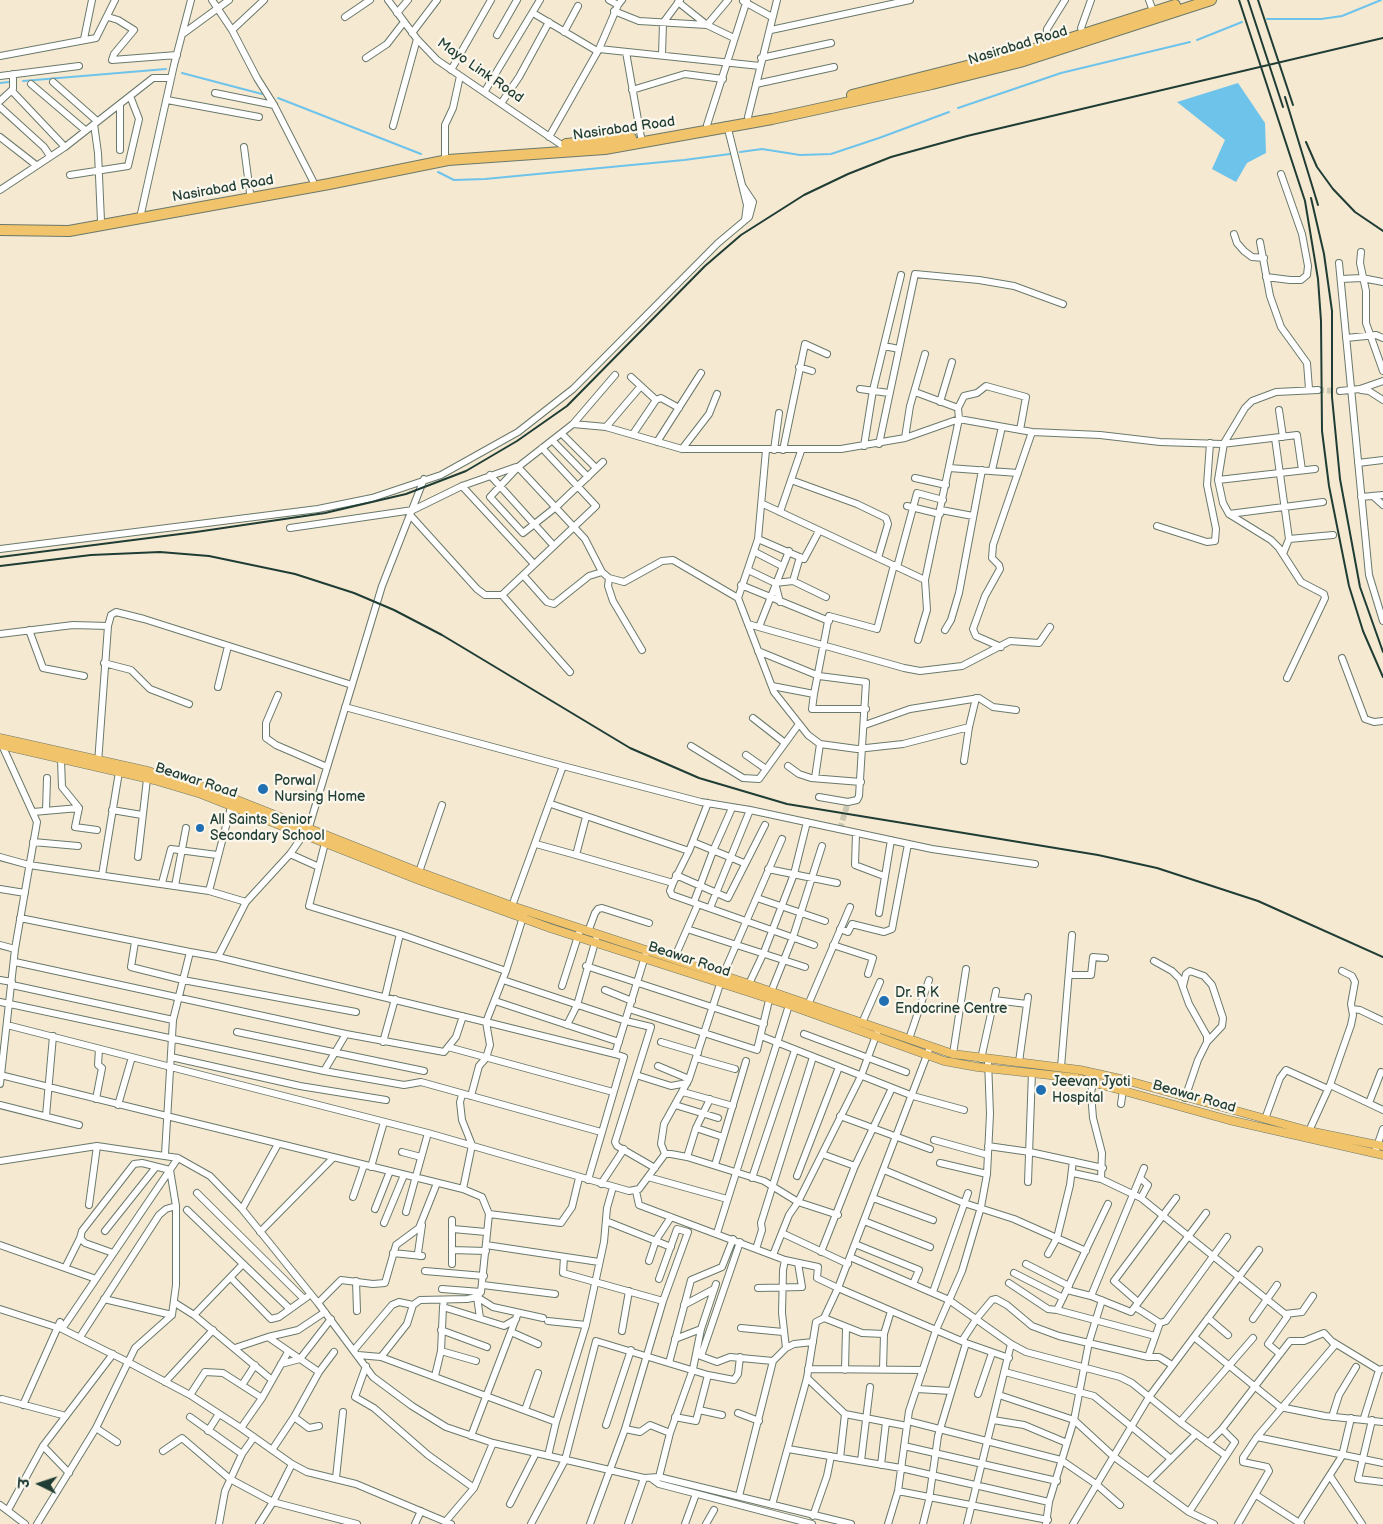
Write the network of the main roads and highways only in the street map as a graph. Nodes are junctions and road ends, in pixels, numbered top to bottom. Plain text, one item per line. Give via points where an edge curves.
1 (1191, 0) edge
2 (1211, 0) edge
3 (727, 124) junction
4 (566, 148) junction
5 (141, 215) junction
6 (0, 226) edge
7 (69, 228) junction
8 (0, 230) edge
9 (1, 742) edge
10 (176, 783) junction
11 (202, 790) junction
12 (524, 914) junction
13 (596, 938) junction
14 (722, 979) junction
15 (771, 995) junction
16 (790, 1002) junction
17 (986, 1062) junction
18 (1086, 1076) junction
19 (1380, 1145) edge
20 (1383, 1155) edge

1 - 3 highway, Nasirabad Road via 1046,46
2 - 3 highway, Nasirabad Road via 1020,62
3 - 4 highway, Nasirabad Road
3 - 4 highway, Nasirabad Road via 631,145
4 - 5 highway, Nasirabad Road via 448,160 329,184
4 - 5 highway, Nasirabad Road via 445,155
5 - 7 highway, Nasirabad Road
5 - 7 highway, Nasirabad Road
6 - 7 highway, Nasirabad Road
7 - 8 highway, Nasirabad Road
9 - 10 main road, Beawar Road via 99,760
9 - 10 main road, Beawar Road via 61,760
10 - 11 main road, Beawar Road
11 - 12 main road, Beawar Road via 325,843
11 - 12 main road, Beawar Road via 234,797 512,906
12 - 13 main road, Beawar Road
13 - 14 main road, Beawar Road via 647,950
13 - 14 main road, Beawar Road via 644,959
14 - 15 main road, Beawar Road
14 - 15 main road, Beawar Road via 749,984
15 - 16 main road, Beawar Road
16 - 17 main road, Beawar Road via 808,1004 930,1047
16 - 17 main road, Beawar Road via 928,1056 956,1064
17 - 18 main road, Beawar Road via 1032,1072
17 - 18 main road, Beawar Road via 1060,1067
18 - 19 main road, Beawar Road via 1309,1131
18 - 20 main road, Beawar Road via 1123,1090 1237,1122

